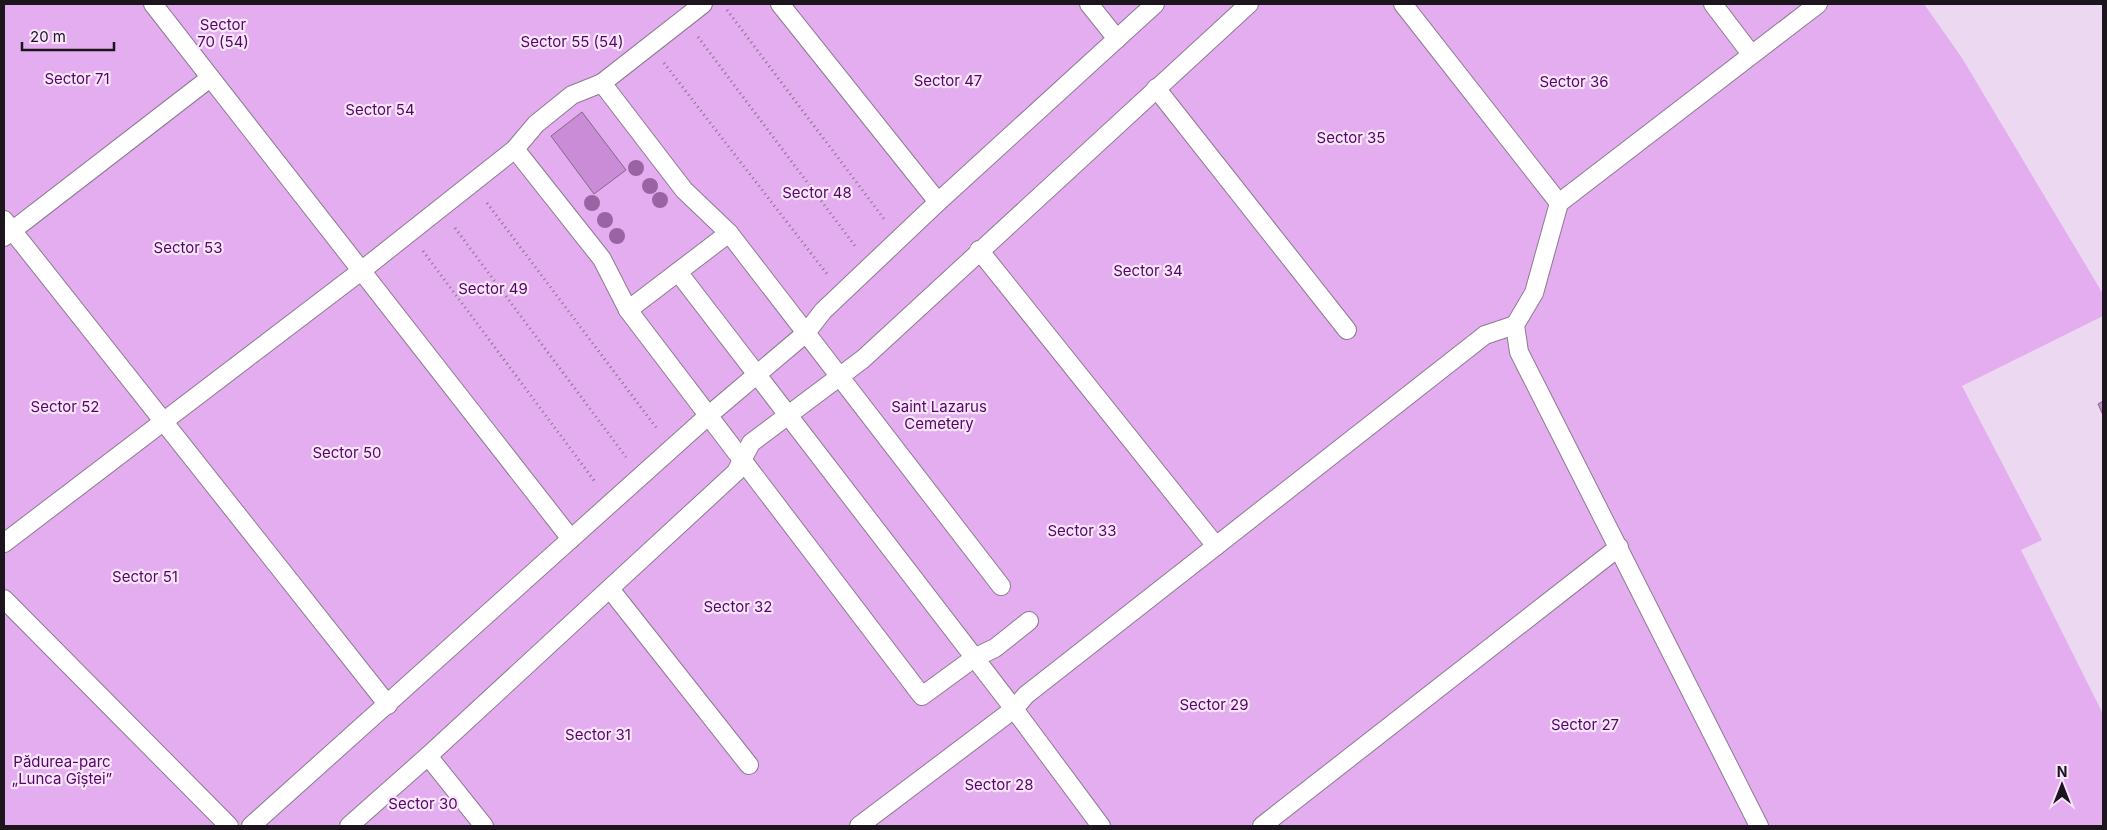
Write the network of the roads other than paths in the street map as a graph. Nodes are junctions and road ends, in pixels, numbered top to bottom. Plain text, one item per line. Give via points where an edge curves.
1 (153, 4) edge
2 (703, 4) edge
3 (780, 4) edge
4 (1089, 4) edge
5 (1155, 4) edge
6 (1249, 4) edge
7 (1403, 4) edge
8 (1712, 4) edge
9 (1818, 4) edge
10 (1117, 38) junction
11 (1751, 54) junction
12 (210, 78) junction
13 (602, 83) junction
14 (1156, 88) junction
15 (515, 149) junction
16 (938, 202) junction
17 (1559, 204) junction
18 (6, 229) edge
19 (728, 233) junction
20 (979, 250) junction
21 (361, 271) junction
22 (678, 272) junction
23 (628, 310) junction
24 (1515, 325) junction
25 (1348, 330) dead end
26 (806, 333) junction
27 (756, 374) junction
28 (838, 377) junction
29 (709, 415) junction
30 (788, 415) junction
31 (164, 420) junction
32 (743, 459) junction
33 (571, 539) junction
34 (4, 543) edge
35 (1216, 546) junction
36 (1619, 547) junction
37 (1001, 586) dead end
38 (610, 589) junction
39 (4, 599) edge
40 (1029, 621) dead end
41 (974, 658) junction
42 (388, 705) junction
43 (1014, 709) junction
44 (428, 756) junction
45 (748, 764) dead end
46 (228, 826) edge
47 (251, 826) edge
48 (349, 826) edge
49 (484, 826) edge
50 (859, 826) edge
51 (1100, 826) edge
52 (1262, 826) edge
53 (1759, 826) edge

1 - 12 lane
2 - 13 lane
3 - 16 lane
4 - 10 lane
5 - 10 lane
6 - 14 lane
7 - 17 lane
8 - 11 lane
9 - 11 lane
10 - 16 lane
11 - 17 lane
12 - 18 lane
12 - 21 lane
13 - 15 lane via 572,95 536,124
13 - 19 lane via 684,190
14 - 20 lane
14 - 25 lane
15 - 21 lane
15 - 23 lane via 602,259
16 - 26 lane via 823,311
17 - 24 lane via 1534,293
18 - 31 lane
19 - 22 lane
19 - 26 lane
20 - 28 lane via 863,359
20 - 35 lane
21 - 31 lane
21 - 33 lane
22 - 23 lane
22 - 27 lane
23 - 29 lane
24 - 35 lane via 1486,335
24 - 36 lane via 1520,352
26 - 27 lane
26 - 28 lane
27 - 29 lane
27 - 30 lane
28 - 30 lane
28 - 37 lane
29 - 32 lane
29 - 33 lane
30 - 32 lane via 751,443
30 - 41 lane
31 - 34 lane
31 - 42 lane
32 - 38 lane via 736,472
32 - 41 lane via 922,696
33 - 42 lane
35 - 43 lane via 1026,695
36 - 52 lane
36 - 53 lane
38 - 44 lane
38 - 45 lane
39 - 46 lane
40 - 41 lane via 995,648
41 - 43 lane
42 - 47 lane
43 - 50 lane
43 - 51 lane
44 - 48 lane
44 - 49 lane

